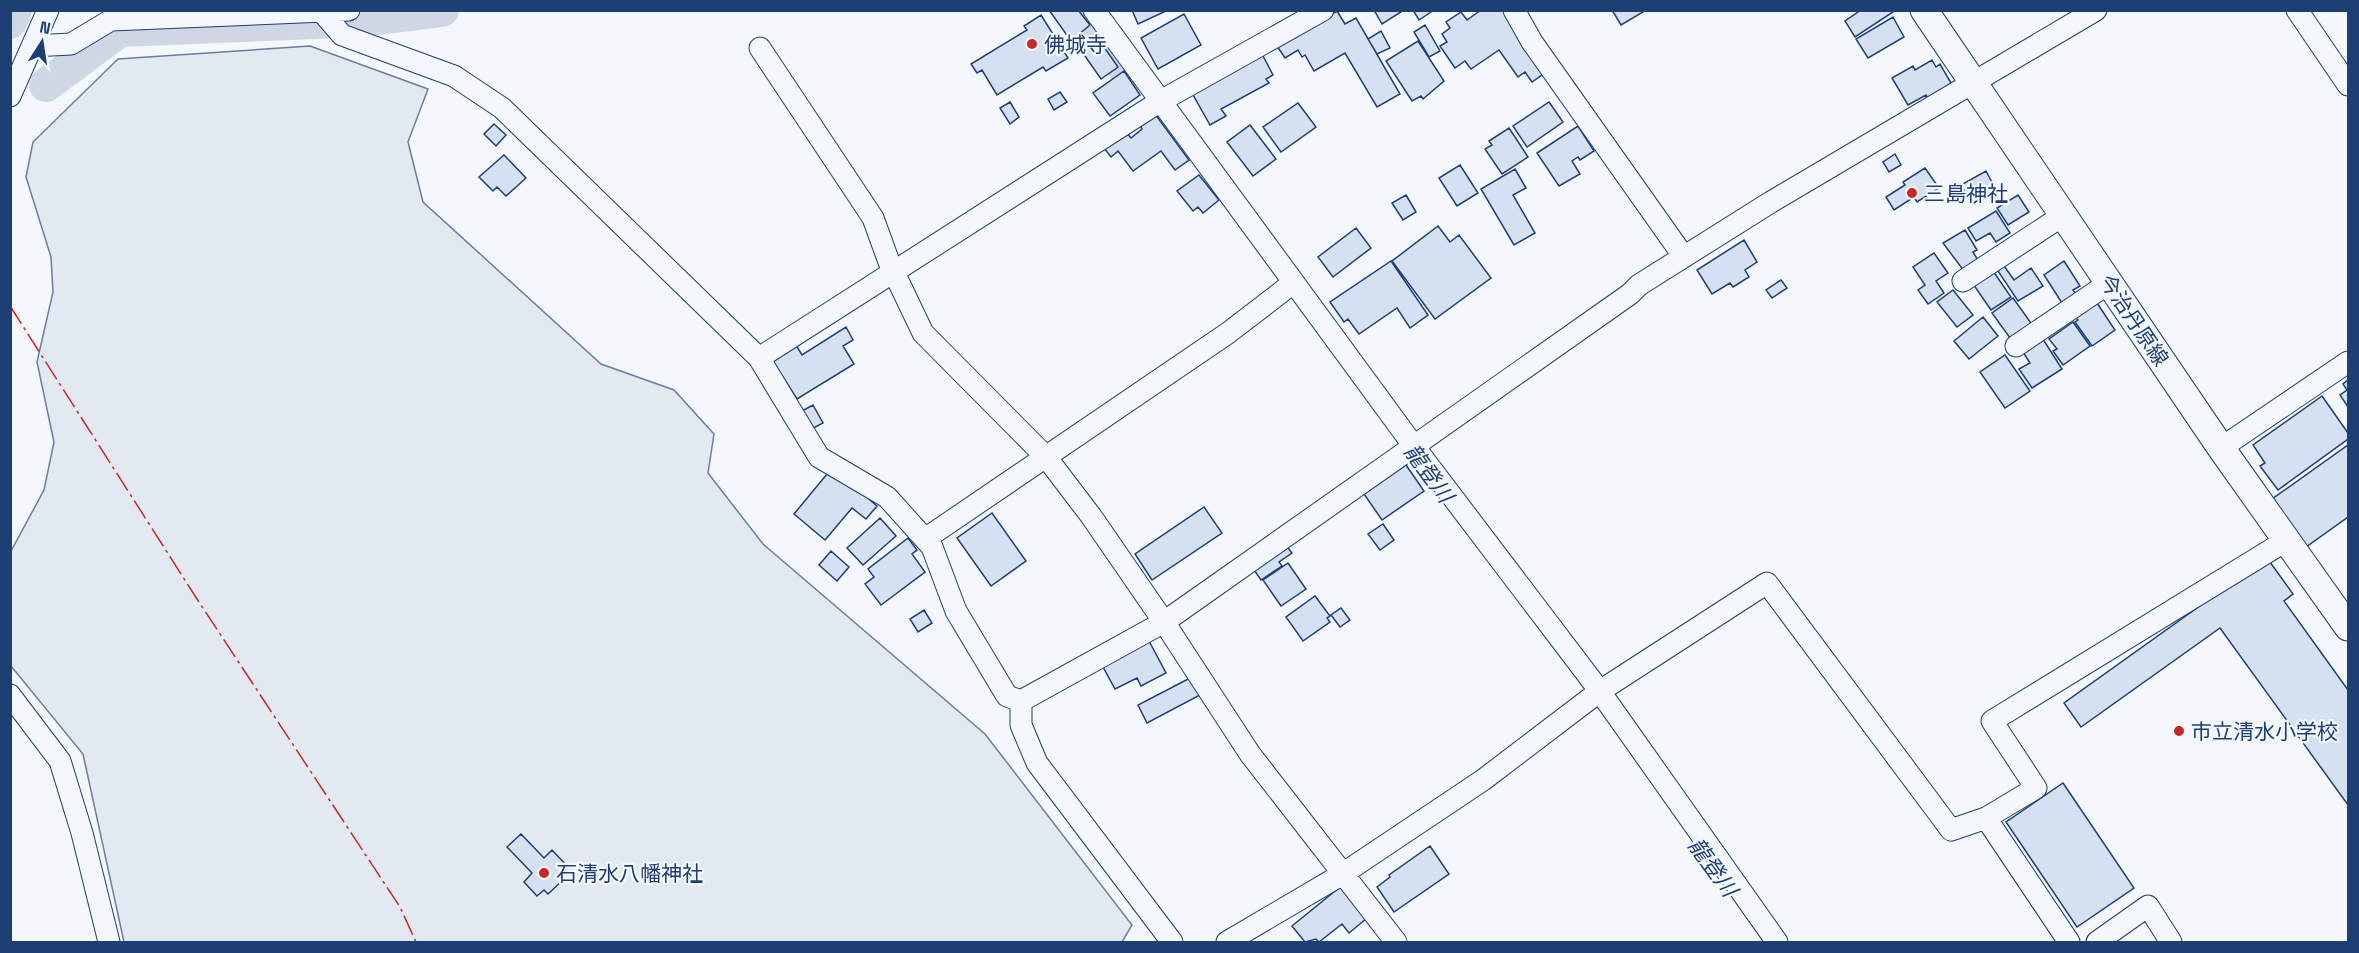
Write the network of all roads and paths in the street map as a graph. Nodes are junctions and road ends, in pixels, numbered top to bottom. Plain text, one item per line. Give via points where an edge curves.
1 (48, 10) edge
2 (349, 10) edge
3 (1094, 10) edge
4 (1323, 10) edge
5 (1515, 10) edge
6 (1924, 10) edge
7 (2096, 10) edge
8 (2297, 10) edge
9 (300, 11) edge
10 (323, 13) junction
11 (33, 46) junction
12 (760, 48) dead end
13 (1975, 84) junction
14 (2349, 85) edge
15 (12, 89) edge
16 (1159, 102) junction
17 (2062, 216) junction
18 (1684, 257) junction
19 (894, 271) junction
20 (1963, 281) dead end
21 (2109, 283) junction
22 (1293, 284) junction
23 (2016, 346) dead end
24 (759, 358) junction
25 (2349, 362) edge
26 (1413, 445) junction
27 (2221, 448) junction
28 (1046, 457) junction
29 (925, 539) junction
30 (2287, 540) junction
31 (1164, 622) junction
32 (2349, 627) edge
33 (1600, 691) junction
34 (10, 695) edge
35 (1021, 701) junction
36 (1986, 818) junction
37 (1341, 875) junction
38 (109, 942) edge
39 (1172, 942) edge
40 (1227, 942) edge
41 (1396, 942) edge
42 (1777, 942) edge
43 (2069, 942) edge
44 (2097, 942) edge
45 (2171, 942) edge

1 - 11 street
2 - 10 street
3 - 16 street
4 - 16 street
5 - 18 street via 1532,42
6 - 13 main road, 今治丹原線
7 - 13 street
8 - 14 street
9 - 10 street
9 - 11 street via 111,20 71,44
10 - 24 street via 342,35 454,76 502,108
11 - 15 street
12 - 19 street via 873,218
13 - 17 main road, 今治丹原線
13 - 18 street
16 - 19 street
16 - 22 street
17 - 20 street
17 - 21 main road, 今治丹原線
18 - 26 street
19 - 24 street
19 - 28 street via 923,333
21 - 23 street
21 - 27 main road, 今治丹原線
22 - 26 street
22 - 28 street
24 - 29 street via 819,457 887,497
25 - 27 street
26 - 31 street
26 - 33 street
27 - 30 main road, 今治丹原線
28 - 29 street
28 - 31 street
29 - 35 street via 932,547 956,611 1007,696
30 - 32 main road, 今治丹原線
30 - 36 street via 1992,721 2037,788
31 - 35 street
31 - 37 street via 1250,754
33 - 36 street via 1767,583 1951,830
33 - 37 street via 1483,780
33 - 42 street
34 - 38 street via 60,761
35 - 39 street via 1021,724 1037,764
36 - 43 street
37 - 40 street
37 - 41 street
44 - 45 street via 2148,906

